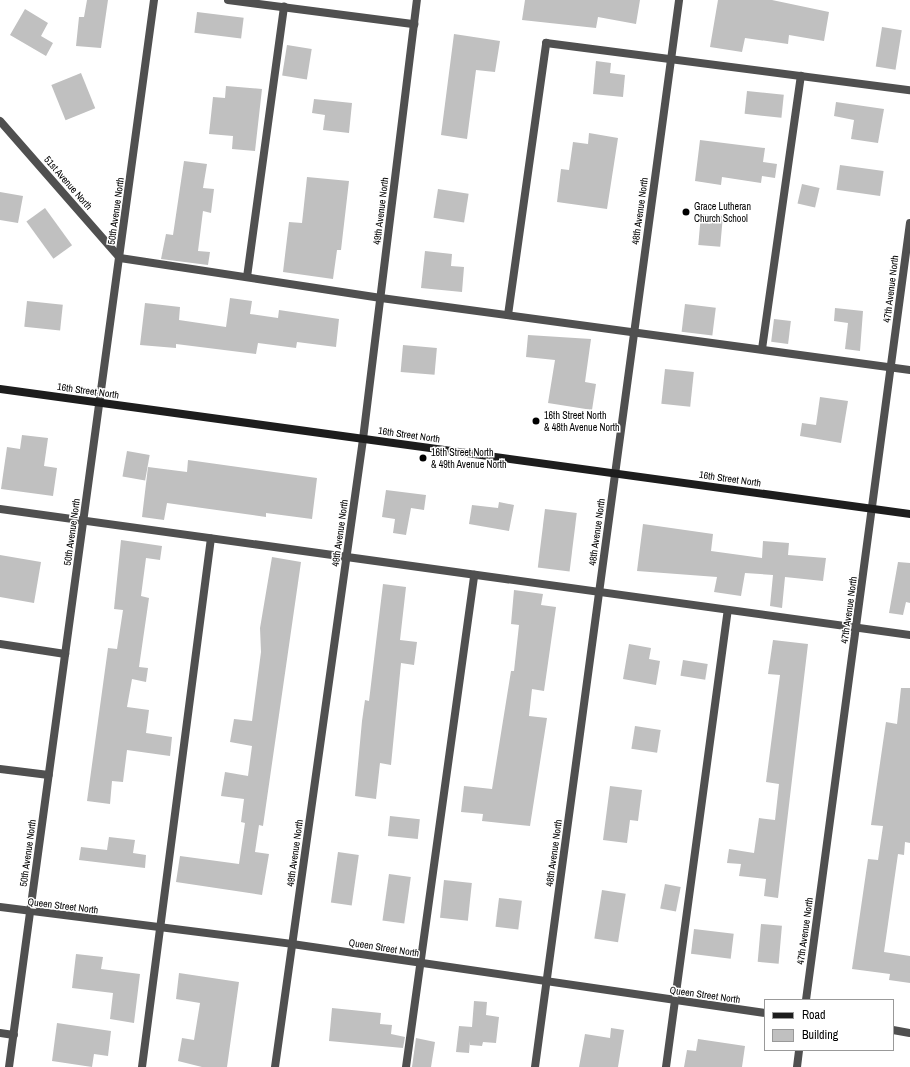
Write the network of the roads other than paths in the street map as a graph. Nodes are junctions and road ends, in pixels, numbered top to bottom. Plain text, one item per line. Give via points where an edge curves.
1 (154, 0) edge
2 (228, 0) edge
3 (417, 0) edge
4 (679, 0) edge
5 (284, 7) junction
6 (414, 24) junction
7 (671, 60) junction
8 (801, 76) junction
9 (910, 90) edge
10 (0, 121) edge
11 (910, 223) edge
12 (120, 258) junction
13 (247, 277) junction
14 (380, 298) junction
15 (508, 315) junction
16 (634, 331) junction
17 (762, 349) junction
18 (891, 368) junction
19 (910, 370) edge
20 (0, 389) edge
21 (100, 402) junction
22 (363, 439) junction
23 (615, 473) junction
24 (0, 509) edge
25 (873, 509) junction
26 (910, 514) edge
27 (84, 521) junction
28 (211, 538) junction
29 (347, 557) junction
30 (474, 575) junction
31 (599, 592) junction
32 (728, 610) junction
33 (856, 627) junction
34 (910, 635) edge
35 (0, 644) edge
36 (65, 654) junction
37 (0, 769) edge
38 (49, 775) junction
39 (0, 907) edge
40 (30, 912) junction
41 (161, 928) junction
42 (292, 944) junction
43 (420, 964) junction
44 (546, 983) junction
45 (806, 999) edge
46 (676, 1001) junction
47 (764, 1013) edge
48 (894, 1030) edge
49 (0, 1033) edge
50 (910, 1033) edge
51 (14, 1036) junction
52 (799, 1051) edge
53 (9, 1067) edge
54 (142, 1067) edge
55 (275, 1067) edge
56 (406, 1067) edge
57 (535, 1067) edge
58 (666, 1067) edge
59 (797, 1067) edge

1 - 12 street, 50th Avenue North
2 - 5 street
3 - 6 street, 49th Avenue North
4 - 7 street, 48th Avenue North
5 - 6 street
5 - 13 street
6 - 14 street, 49th Avenue North
7 - 8 street
7 - 15 street via 546,44
7 - 16 street, 48th Avenue North
8 - 9 street
8 - 17 street
10 - 12 street, 51st Avenue North
11 - 18 street, 47th Avenue North
12 - 13 street
12 - 21 street, 50th Avenue North
13 - 14 street
14 - 15 street
14 - 22 street, 49th Avenue North
15 - 16 street
16 - 17 street
16 - 23 street, 48th Avenue North
17 - 18 street
18 - 19 street
18 - 25 street, 47th Avenue North
20 - 21 street, 16th Street North
21 - 22 street, 16th Street North
21 - 27 street, 50th Avenue North
22 - 23 street, 16th Street North
22 - 29 street, 49th Avenue North
23 - 25 street, 16th Street North
23 - 31 street, 48th Avenue North
24 - 27 street
25 - 26 street, 16th Street North
25 - 33 street, 47th Avenue North
27 - 28 street
27 - 36 street, 50th Avenue North
28 - 29 street
28 - 41 street
29 - 30 street
29 - 42 street, 49th Avenue North
30 - 31 street
30 - 43 street
31 - 32 street
31 - 44 street, 48th Avenue North
32 - 33 street
32 - 46 street
33 - 34 street
33 - 45 street, 47th Avenue North
35 - 36 street
36 - 38 street, 50th Avenue North
37 - 38 street
38 - 40 street, 50th Avenue North
39 - 40 street, Queen Street North
40 - 41 street, Queen Street North
40 - 51 street, 50th Avenue North
41 - 42 street, Queen Street North
41 - 54 street
42 - 43 street, Queen Street North
42 - 55 street, 49th Avenue North
43 - 44 street, Queen Street North
43 - 56 street
44 - 46 street, Queen Street North
44 - 57 street, 48th Avenue North
46 - 47 street, Queen Street North
46 - 58 street
48 - 50 street
49 - 51 street
51 - 53 street, 50th Avenue North
52 - 59 street

